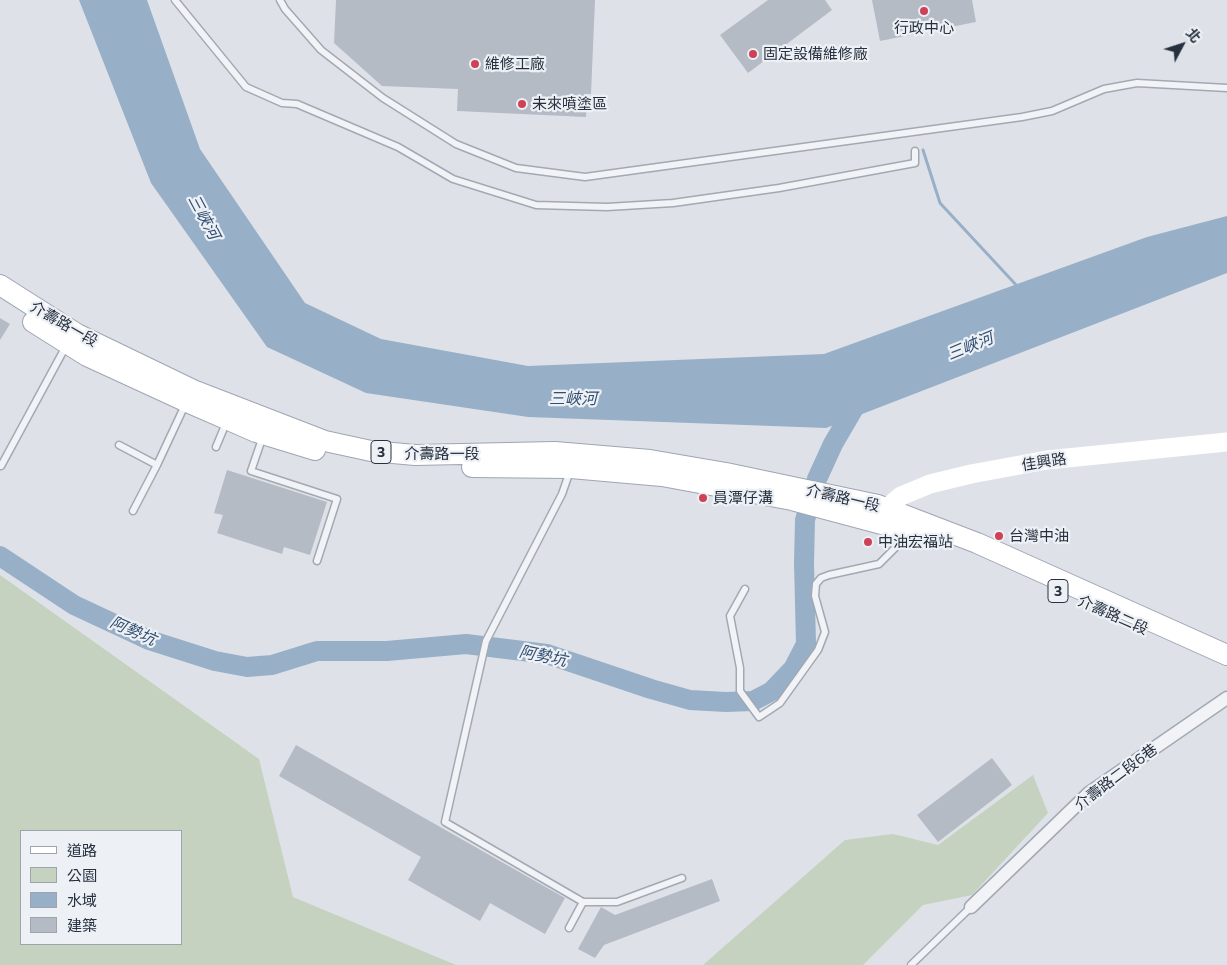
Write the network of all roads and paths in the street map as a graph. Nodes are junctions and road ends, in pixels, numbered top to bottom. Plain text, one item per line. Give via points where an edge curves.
1 (176, 0) edge
2 (280, 0) edge
3 (1227, 88) edge
4 (916, 151) dead end
5 (0, 285) edge
6 (0, 300) edge
7 (67, 344) junction
8 (190, 396) junction
9 (227, 420) junction
10 (263, 435) junction
11 (1227, 442) edge
12 (119, 445) dead end
13 (216, 447) dead end
14 (571, 461) junction
15 (157, 465) junction
16 (1, 466) edge
17 (133, 511) dead end
18 (886, 517) junction
19 (912, 532) junction
20 (317, 561) dead end
21 (745, 589) dead end
22 (1227, 655) edge
23 (1227, 667) edge
24 (1227, 698) edge
25 (682, 878) dead end
26 (583, 902) junction
27 (971, 907) joint
28 (569, 928) dead end
29 (911, 965) edge

1 - 4 lane via 246,87 391,143 453,180 536,205 608,207 672,204 915,163
2 - 3 lane via 321,50 383,98 456,144 516,168 585,177 1022,117 1052,111 1104,89 1137,83
5 - 8 main road, 介壽路一段 / 3 via 77,334
6 - 7 main road, 介壽路一段 / 3
7 - 8 main road, 介壽路一段 / 3 via 87,356
7 - 16 lane
8 - 9 main road, 介壽路一段 / 3
8 - 14 main road, 介壽路一段 / 3 via 325,441 370,451 415,456
8 - 15 lane
9 - 10 main road, 介壽路一段 / 3
9 - 13 lane
10 - 14 main road, 介壽路一段 / 3 via 331,455 410,467
10 - 20 lane via 251,470 337,499
11 - 18 street, 佳興路 via 1047,460 971,474 930,484 901,496
12 - 15 lane
14 - 18 main road, 介壽路一段 / 3 via 794,494
14 - 26 lane via 562,494 481,654 445,822
15 - 17 lane
18 - 19 main road, 介壽路二段 / 3
18 - 22 main road, 介壽路二段 / 3 via 976,544
19 - 21 lane via 879,564 829,575 816,584 815,596 825,632 818,650 780,703 759,717 740,691 740,668 730,616
19 - 23 main road, 介壽路二段 / 3 via 1084,602
24 - 27 street, 介壽路二段6巷 via 1089,793
25 - 26 lane via 617,902
26 - 28 lane
27 - 29 lane

